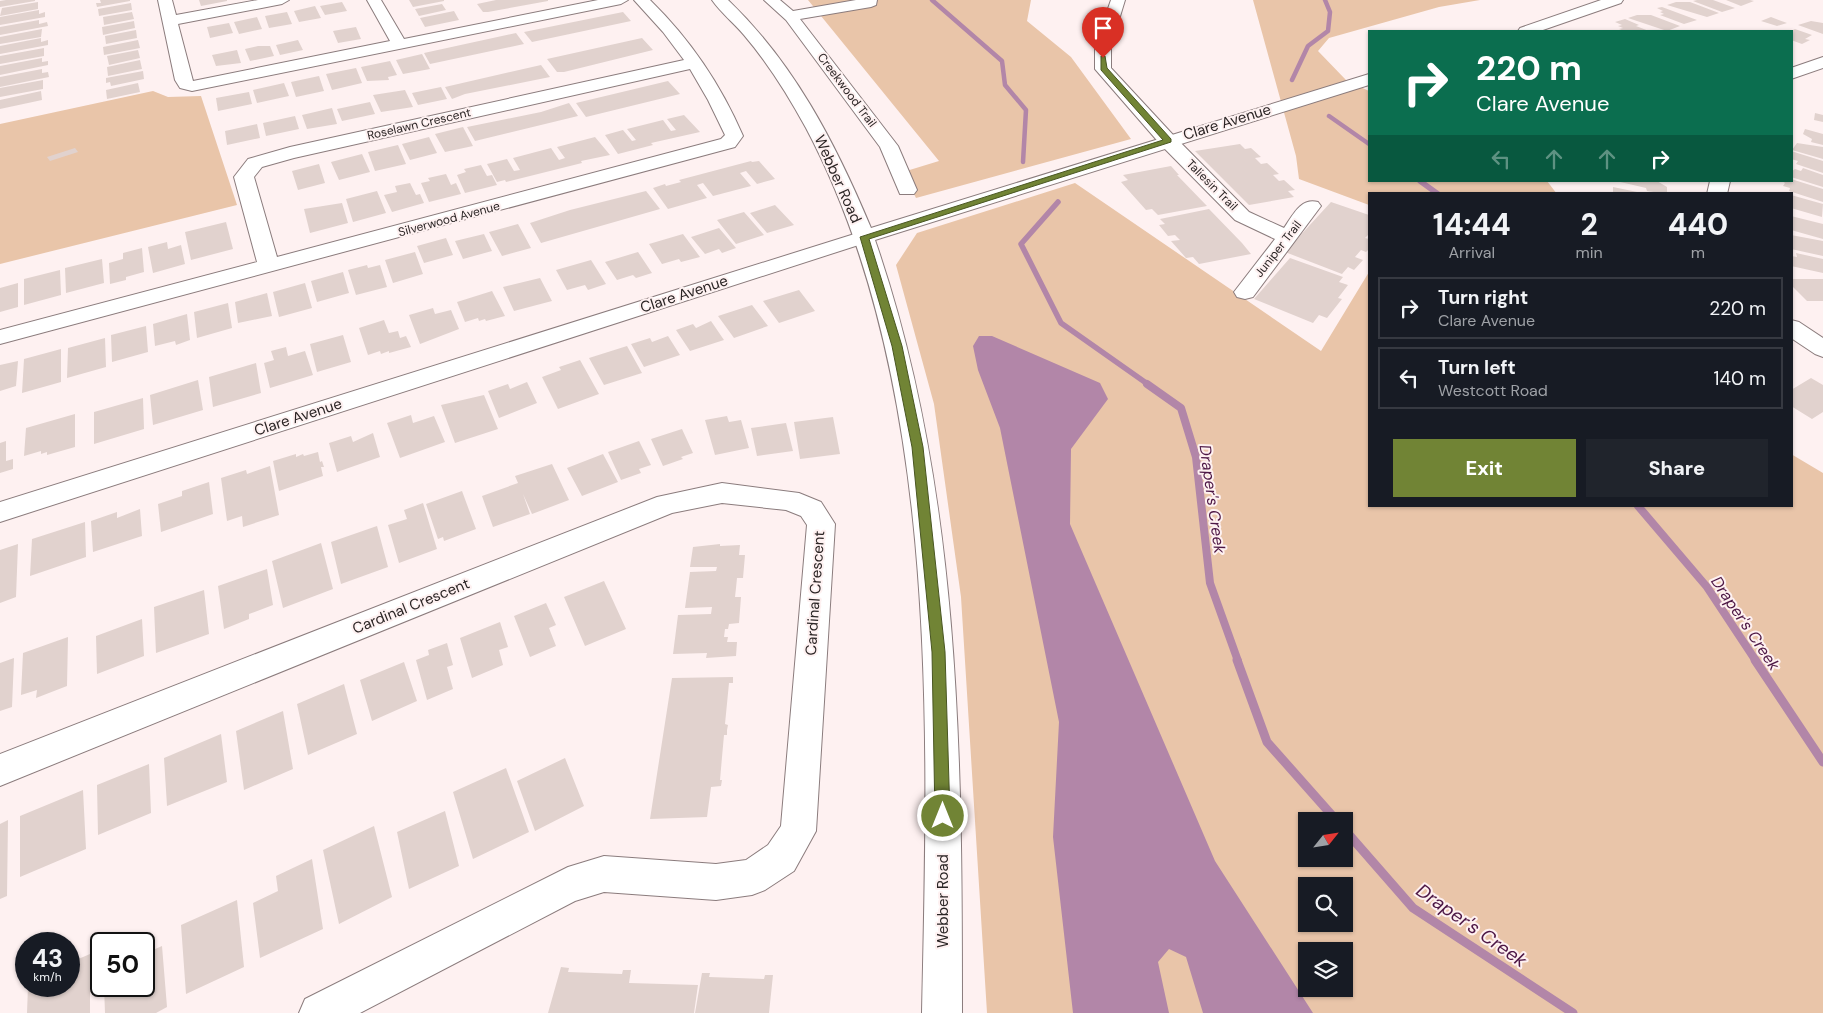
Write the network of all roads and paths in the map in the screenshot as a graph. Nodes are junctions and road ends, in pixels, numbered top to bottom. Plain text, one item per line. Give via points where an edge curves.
1 (165, 0) edge
2 (282, 0) edge
3 (374, 0) edge
4 (621, 0) edge
5 (641, 0) edge
6 (719, 0) edge
7 (771, 0) edge
8 (1118, 0) edge
9 (1616, 0) edge
10 (871, 2) dead end
11 (790, 16) junction
12 (170, 21) junction
13 (1537, 30) edge
14 (400, 45) junction
15 (1823, 62) edge
16 (692, 63) junction
17 (1793, 73) edge
18 (1368, 79) edge
19 (1168, 141) junction
20 (907, 190) dead end
21 (1311, 206) dead end
22 (864, 237) junction
23 (1287, 237) junction
24 (269, 266) junction
25 (1245, 292) dead end
26 (1793, 328) edge
27 (0, 337) edge
28 (1823, 349) edge
29 (0, 512) edge
30 (0, 770) edge
31 (319, 1013) edge
32 (942, 1013) edge

1 - 12 street
2 - 12 street
3 - 14 street
4 - 14 street
5 - 16 street, Silverwood Avenue
6 - 22 street, Webber Road via 762,46 812,122 839,175
7 - 11 street, Creekwood Trail
8 - 19 street, Taliesin Trail via 1103,46 1103,69
9 - 13 street
10 - 11 street
11 - 20 street, Creekwood Trail via 889,146
12 - 14 street via 183,80 192,86
15 - 17 street
16 - 24 street, Roselawn Crescent via 255,163 244,177
16 - 24 street, Silverwood Avenue via 707,83 731,128 734,136 728,143
18 - 19 street, Clare Avenue
19 - 22 street, Clare Avenue
19 - 23 street, Taliesin Trail via 1242,216
21 - 23 street, Juniper Trail
22 - 29 street, Clare Avenue
22 - 32 street, Webber Road via 897,346 918,447 932,574 943,740
23 - 25 street, Juniper Trail
24 - 27 street, Silverwood Avenue
26 - 28 street
30 - 31 street, Cardinal Crescent via 668,504 722,493 789,500 811,509 821,524 798,831 781,858 752,877 716,882 604,874 568,885

